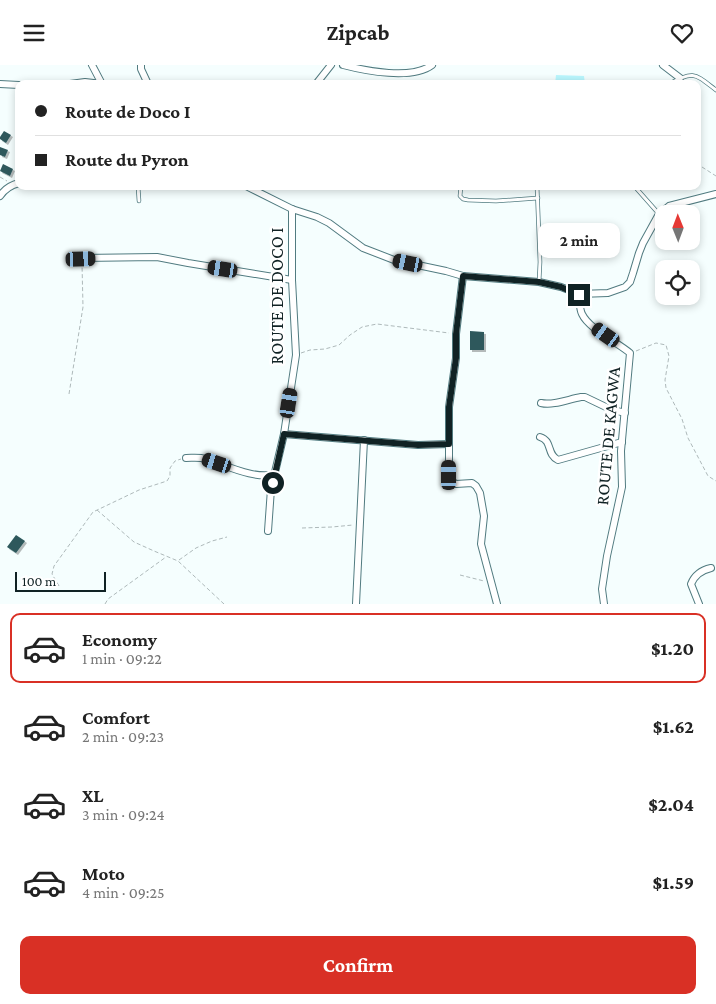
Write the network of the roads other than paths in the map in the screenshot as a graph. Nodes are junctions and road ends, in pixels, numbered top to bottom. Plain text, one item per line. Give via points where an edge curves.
1 (92, 65) edge
2 (141, 65) edge
3 (331, 65) edge
4 (343, 65) edge
5 (432, 65) edge
6 (663, 65) edge
7 (680, 78) junction
8 (100, 80) edge
9 (146, 80) edge
10 (319, 80) edge
11 (676, 80) edge
12 (0, 84) edge
13 (15, 85) edge
14 (716, 90) edge
15 (15, 185) edge
16 (139, 190) edge
17 (254, 190) edge
18 (461, 190) edge
19 (537, 190) edge
20 (638, 190) edge
21 (716, 194) edge
22 (0, 196) edge
23 (538, 198) junction
24 (140, 201) dead end
25 (673, 205) edge
26 (292, 209) junction
27 (655, 209) edge
28 (655, 221) edge
29 (81, 259) road end
30 (463, 276) junction
31 (292, 280) junction
32 (539, 282) junction
33 (579, 295) junction
34 (541, 403) dead end
35 (625, 413) junction
36 (284, 434) junction
37 (540, 437) dead end
38 (364, 440) junction
39 (622, 442) junction
40 (449, 444) junction
41 (186, 458) road end
42 (275, 474) junction
43 (268, 531) dead end
44 (712, 568) dead end
45 (356, 604) edge
46 (497, 604) edge
47 (604, 604) edge
48 (699, 604) edge

1 - 8 street
2 - 9 street
3 - 10 street
4 - 5 street via 411,73
6 - 7 street
7 - 11 lane
7 - 14 lane via 698,76
12 - 13 street
15 - 22 street
16 - 24 lane
17 - 26 street
18 - 23 lane via 460,196 468,200
19 - 23 lane
20 - 27 lane
21 - 25 street
23 - 32 lane
26 - 30 street via 329,223 363,248 378,254
26 - 31 street, ROUTE DE DOCO I
28 - 33 street via 625,287 608,293
29 - 31 street via 157,257
30 - 32 street
30 - 40 street via 449,407
31 - 36 street, ROUTE DE DOCO I via 296,355
32 - 33 street
33 - 35 street, ROUTE DE KAGWA via 581,312 588,323 630,353
34 - 35 street via 585,397
35 - 39 street, ROUTE DE KAGWA
36 - 38 street
36 - 42 street, ROUTE DE DOCO I
37 - 39 street via 546,439 552,455 558,460
38 - 40 street
38 - 45 street
39 - 47 street, ROUTE DE KAGWA via 622,487 607,556 602,589
40 - 46 street via 451,481 456,484 472,483 480,493 484,516 481,544
41 - 42 street via 204,459 261,475
42 - 43 street, ROUTE DE DOCO I
44 - 48 street via 699,572 691,583

